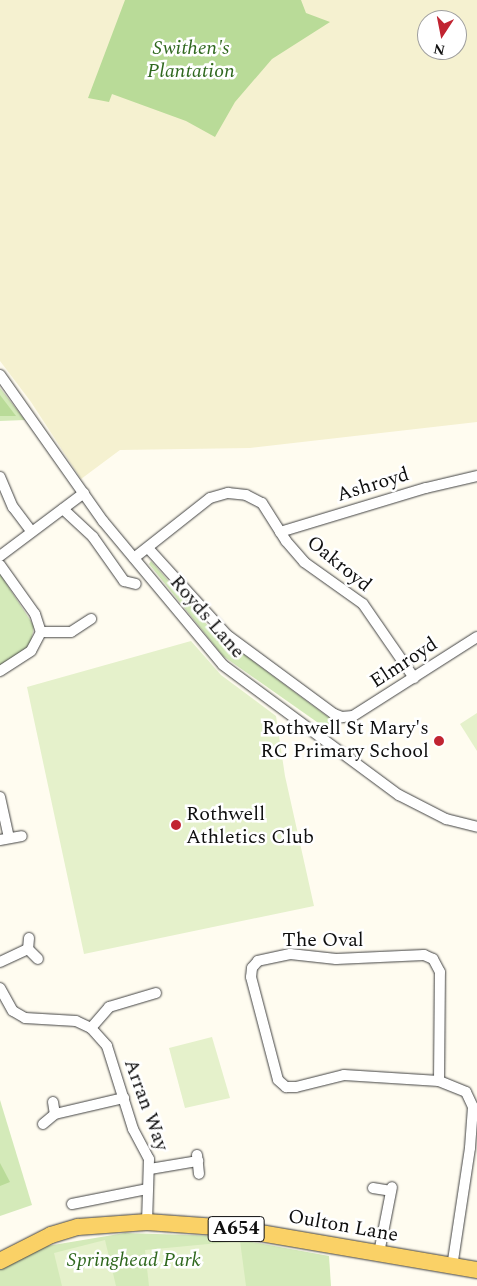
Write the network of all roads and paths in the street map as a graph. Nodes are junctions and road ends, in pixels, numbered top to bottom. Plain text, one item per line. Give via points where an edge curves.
1 (0, 375) edge
2 (477, 476) edge
3 (0, 477) edge
4 (84, 493) junction
5 (63, 508) junction
6 (32, 532) junction
7 (280, 532) junction
8 (148, 548) junction
9 (0, 556) edge
10 (134, 558) junction
11 (0, 565) edge
12 (136, 584) dead end
13 (91, 620) dead end
14 (41, 632) junction
15 (477, 637) edge
16 (0, 671) edge
17 (414, 678) junction
18 (348, 717) joint
19 (0, 797) edge
20 (477, 827) edge
21 (22, 836) dead end
22 (5, 839) edge
23 (29, 938) dead end
24 (28, 949) junction
25 (38, 959) dead end
26 (0, 962) edge
27 (0, 988) edge
28 (156, 993) dead end
29 (91, 1028) junction
30 (439, 1081) junction
31 (124, 1098) junction
32 (53, 1102) dead end
33 (55, 1114) junction
34 (43, 1124) dead end
35 (473, 1148) edge
36 (150, 1169) junction
37 (200, 1174) dead end
38 (373, 1188) dead end
39 (148, 1189) junction
40 (72, 1204) dead end
41 (148, 1222) junction
42 (379, 1253) junction
43 (0, 1260) edge
44 (452, 1267) junction
45 (477, 1270) edge

1 - 4 street, Royds Lane
2 - 7 street, Ashroyd
3 - 6 street via 6,483 13,507
4 - 5 street
4 - 10 street, Royds Lane
5 - 6 street
5 - 12 street via 93,537 124,581
6 - 9 street
7 - 8 street, Oakroyd via 262,503 246,495 228,493 210,498
7 - 17 street, Oakroyd via 304,562 362,604
8 - 10 street, Oakroyd
8 - 18 street, Royds Lane via 210,619 246,652 334,714
10 - 20 street, Royds Lane via 223,665 240,679 311,727 399,795 446,820
11 - 14 street via 35,614
13 - 14 street via 71,632
14 - 16 street via 31,651
15 - 17 street, Elmroyd
17 - 18 street, Elmroyd
19 - 22 street
21 - 22 street
23 - 24 street
24 - 25 street
24 - 26 street
27 - 29 street via 13,1011 26,1018 76,1021
28 - 29 street via 109,1007
29 - 31 street, Arran Way via 107,1046
30 - 30 street, The Oval via 344,1075 286,1087 278,1080 251,977 252,968 258,961 290,954 336,959 424,955 433,959 440,972
30 - 35 street, The Oval via 460,1087 471,1099
31 - 33 street
31 - 36 street, Arran Way via 132,1129 146,1150
32 - 33 street
33 - 34 street
35 - 44 street, The Oval
36 - 37 street via 197,1158
36 - 39 street, Arran Way
38 - 42 street via 391,1189
39 - 40 street
39 - 41 street, Arran Way
41 - 42 main road, Oulton Lane / A654 via 231,1228
41 - 43 main road, Oulton Lane / A654 via 78,1227 51,1234
42 - 44 main road, Oulton Lane / A654
44 - 45 main road, Oulton Lane / A654

